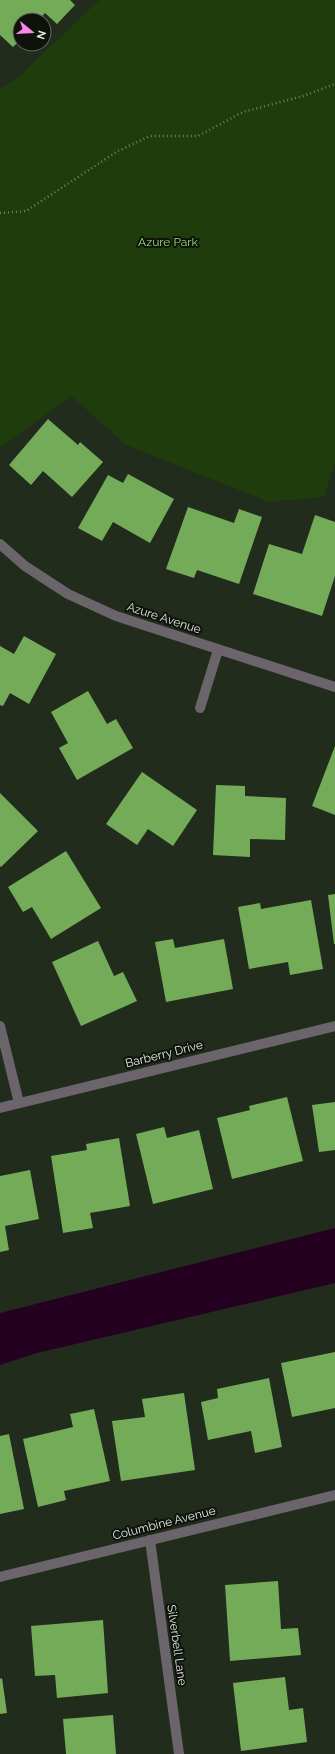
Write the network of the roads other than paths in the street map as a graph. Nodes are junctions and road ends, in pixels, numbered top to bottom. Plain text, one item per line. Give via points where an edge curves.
1 (0, 544) edge
2 (218, 650) junction
3 (335, 687) edge
4 (200, 708) dead end
5 (0, 1026) edge
6 (335, 1026) edge
7 (19, 1103) junction
8 (0, 1108) edge
9 (335, 1495) edge
10 (150, 1540) junction
11 (0, 1577) edge
12 (179, 1754) edge

1 - 2 street, Azure Avenue via 24,566 68,594 116,616
2 - 3 street, Azure Avenue
2 - 4 street
5 - 7 street
6 - 7 street, Barberry Drive
7 - 8 street, Barberry Drive
9 - 10 street, Columbine Avenue
10 - 11 street, Columbine Avenue
10 - 12 street, Silverbell Lane

